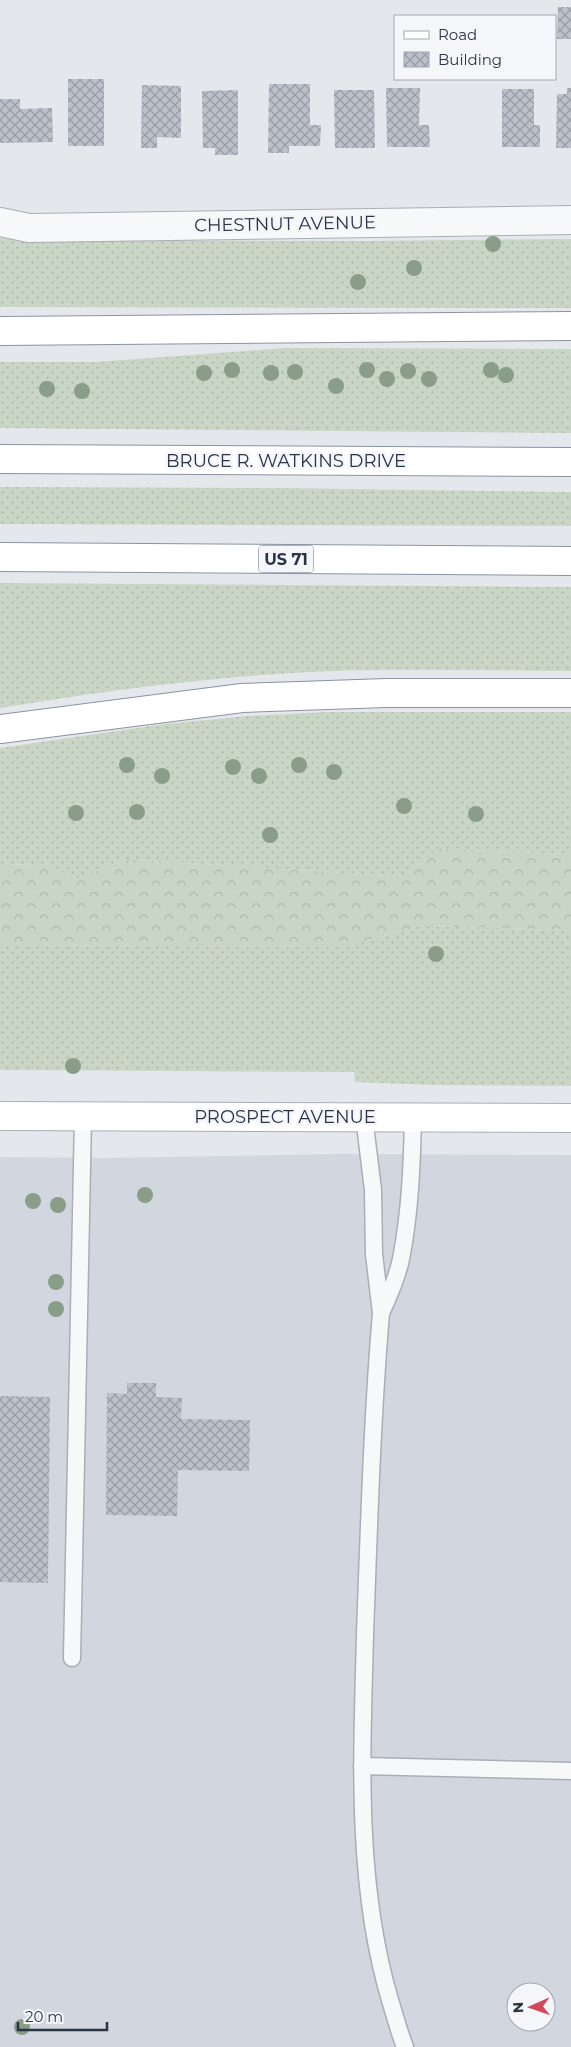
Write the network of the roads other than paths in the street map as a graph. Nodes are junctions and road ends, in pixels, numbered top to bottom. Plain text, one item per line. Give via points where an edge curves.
1 (571, 220) edge
2 (0, 222) edge
3 (571, 326) edge
4 (0, 331) edge
5 (0, 459) edge
6 (571, 462) edge
7 (0, 557) edge
8 (571, 561) edge
9 (571, 693) edge
10 (0, 729) edge
11 (0, 1116) edge
12 (83, 1116) junction
13 (364, 1117) junction
14 (413, 1118) junction
15 (571, 1118) edge
16 (381, 1314) junction
17 (72, 1658) dead end
18 (362, 1766) junction
19 (571, 1771) edge
20 (405, 2047) edge

1 - 2 street, CHESTNUT AVENUE via 29,228
3 - 4 main road
5 - 6 main road, BRUCE R. WATKINS DRIVE
7 - 8 main road, US 71
9 - 10 main road via 387,693 242,698
11 - 12 main road, PROSPECT AVENUE
12 - 13 main road, PROSPECT AVENUE
12 - 17 lane
13 - 14 main road, PROSPECT AVENUE
13 - 16 lane via 373,1190 374,1254
14 - 15 main road, PROSPECT AVENUE
14 - 16 lane via 412,1165 401,1260
16 - 18 lane via 374,1413
18 - 19 lane
18 - 20 lane via 371,1917 384,1980

